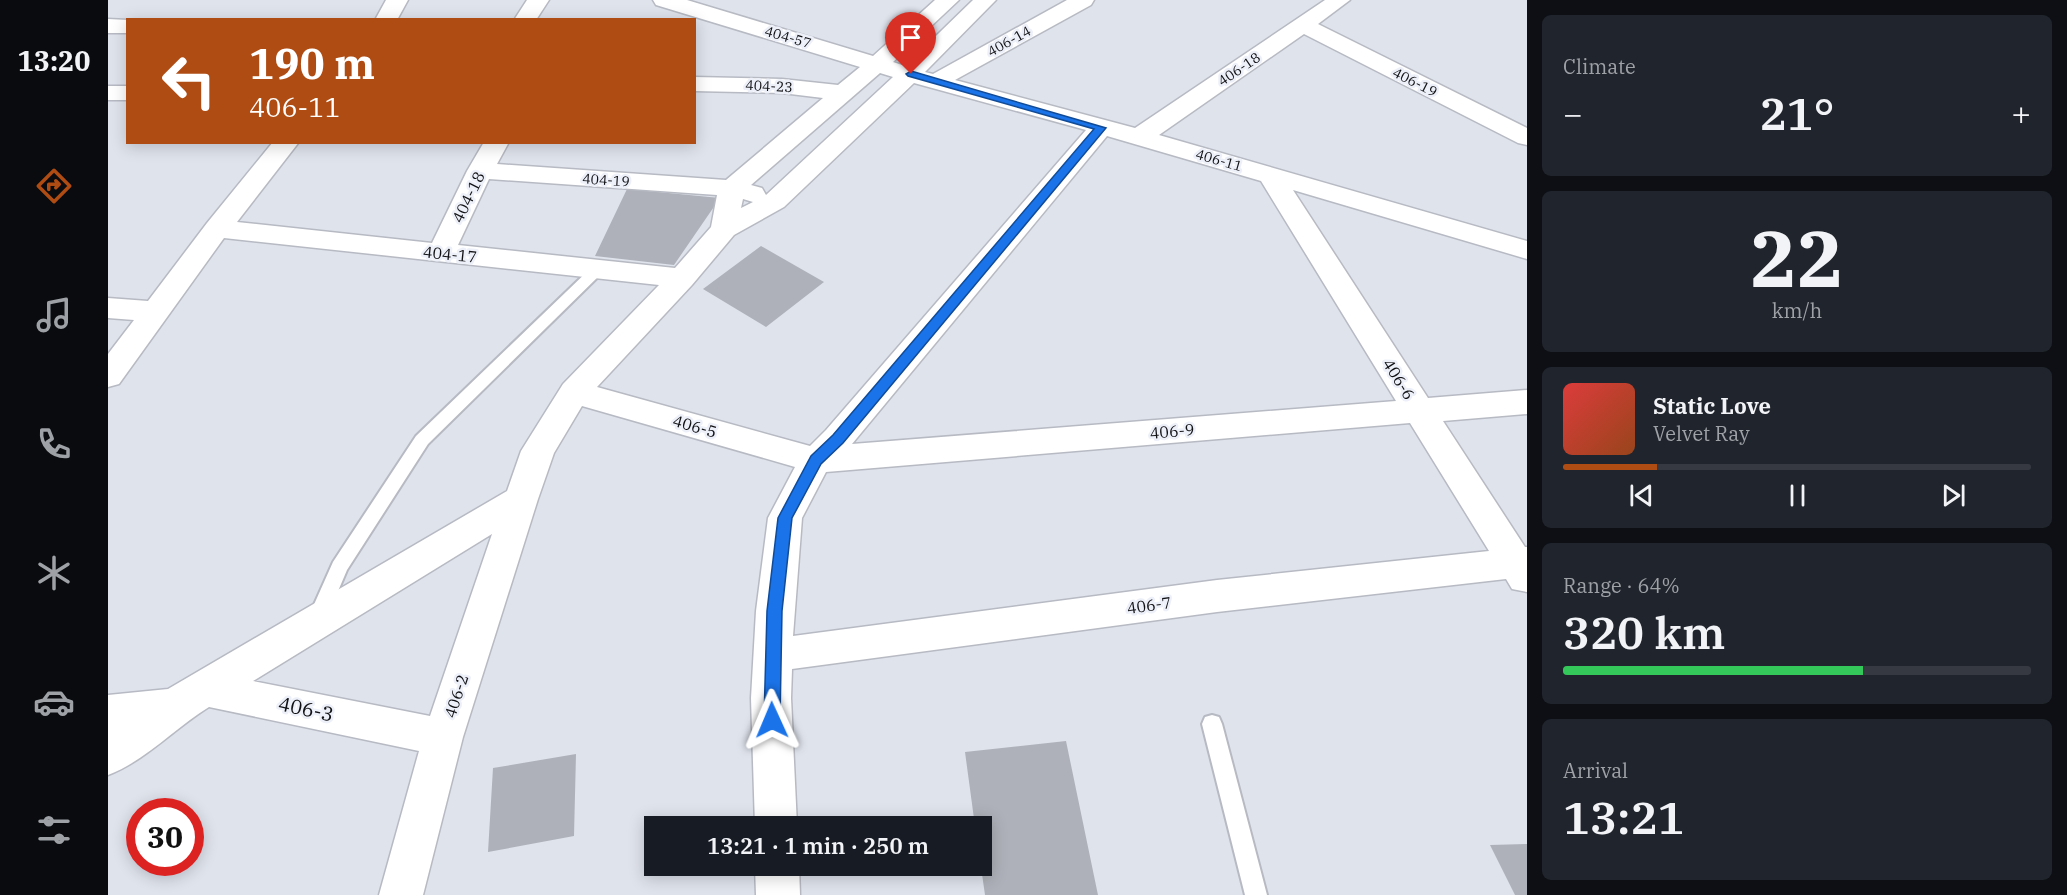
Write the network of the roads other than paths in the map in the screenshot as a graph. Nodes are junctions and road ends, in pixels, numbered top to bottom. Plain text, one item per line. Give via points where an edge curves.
1 (397, 0) edge
2 (538, 0) edge
3 (664, 0) edge
4 (948, 0) edge
5 (985, 0) edge
6 (1083, 0) edge
7 (1339, 0) edge
8 (387, 18) edge
9 (526, 18) edge
10 (1303, 25) junction
11 (108, 26) edge
12 (126, 26) edge
13 (878, 63) junction
14 (911, 74) junction
15 (935, 82) junction
16 (696, 84) edge
17 (108, 93) edge
18 (126, 93) edge
19 (843, 93) junction
20 (1101, 128) junction
21 (1139, 137) junction
22 (1527, 138) edge
23 (285, 144) edge
24 (496, 144) edge
25 (480, 171) junction
26 (1271, 176) junction
27 (732, 188) junction
28 (775, 201) junction
29 (218, 229) junction
30 (724, 229) junction
31 (1527, 250) edge
32 (441, 253) junction
33 (598, 270) junction
34 (682, 278) junction
35 (108, 308) edge
36 (156, 311) junction
37 (108, 376) edge
38 (574, 392) junction
39 (1527, 402) edge
40 (1419, 411) junction
41 (816, 460) junction
42 (521, 499) junction
43 (1523, 569) edge
44 (315, 623) junction
45 (773, 655) junction
46 (190, 698) junction
47 (108, 713) edge
48 (1212, 724) dead end
49 (443, 737) junction
50 (108, 756) edge
51 (776, 816) edge
52 (777, 876) edge
53 (401, 895) edge
54 (778, 895) edge
55 (1256, 895) edge

1 - 8 street
2 - 9 street
3 - 13 street, 404-57
4 - 13 street
5 - 14 street
6 - 15 street, 406-14
7 - 10 street, 406-18
10 - 21 street, 406-18
10 - 22 street, 406-19
11 - 12 street
13 - 14 street, 404-57
13 - 19 street
14 - 15 street, 406-11
14 - 28 street
15 - 20 street, 406-11
16 - 19 street, 404-23 via 782,86
17 - 18 street
19 - 27 street
20 - 21 street, 406-11
20 - 41 street via 838,439
21 - 26 street, 406-11
23 - 29 street
24 - 25 street, 404-18
25 - 27 street, 404-19
25 - 32 street, 404-18
26 - 31 street, 406-11
26 - 40 street, 406-6
27 - 28 street, 404-19
27 - 30 street
28 - 30 street
29 - 32 street, 404-17
29 - 36 street
30 - 34 street, 406-2
32 - 33 street, 404-17
33 - 34 street, 404-17
33 - 44 lane via 422,440 339,567
34 - 38 street, 406-2
35 - 36 street
36 - 37 street
38 - 41 street, 406-5
38 - 42 street, 406-2 via 538,451
39 - 40 street, 406-9
40 - 41 street, 406-9
40 - 43 street, 406-6
41 - 45 street via 785,518
42 - 44 street
42 - 49 street, 406-2
43 - 45 street, 406-7 via 1217,596
44 - 46 street
45 - 51 street
46 - 47 street
46 - 49 street, 406-3
46 - 50 street
48 - 55 lane
49 - 53 street, 406-2
52 - 54 street

